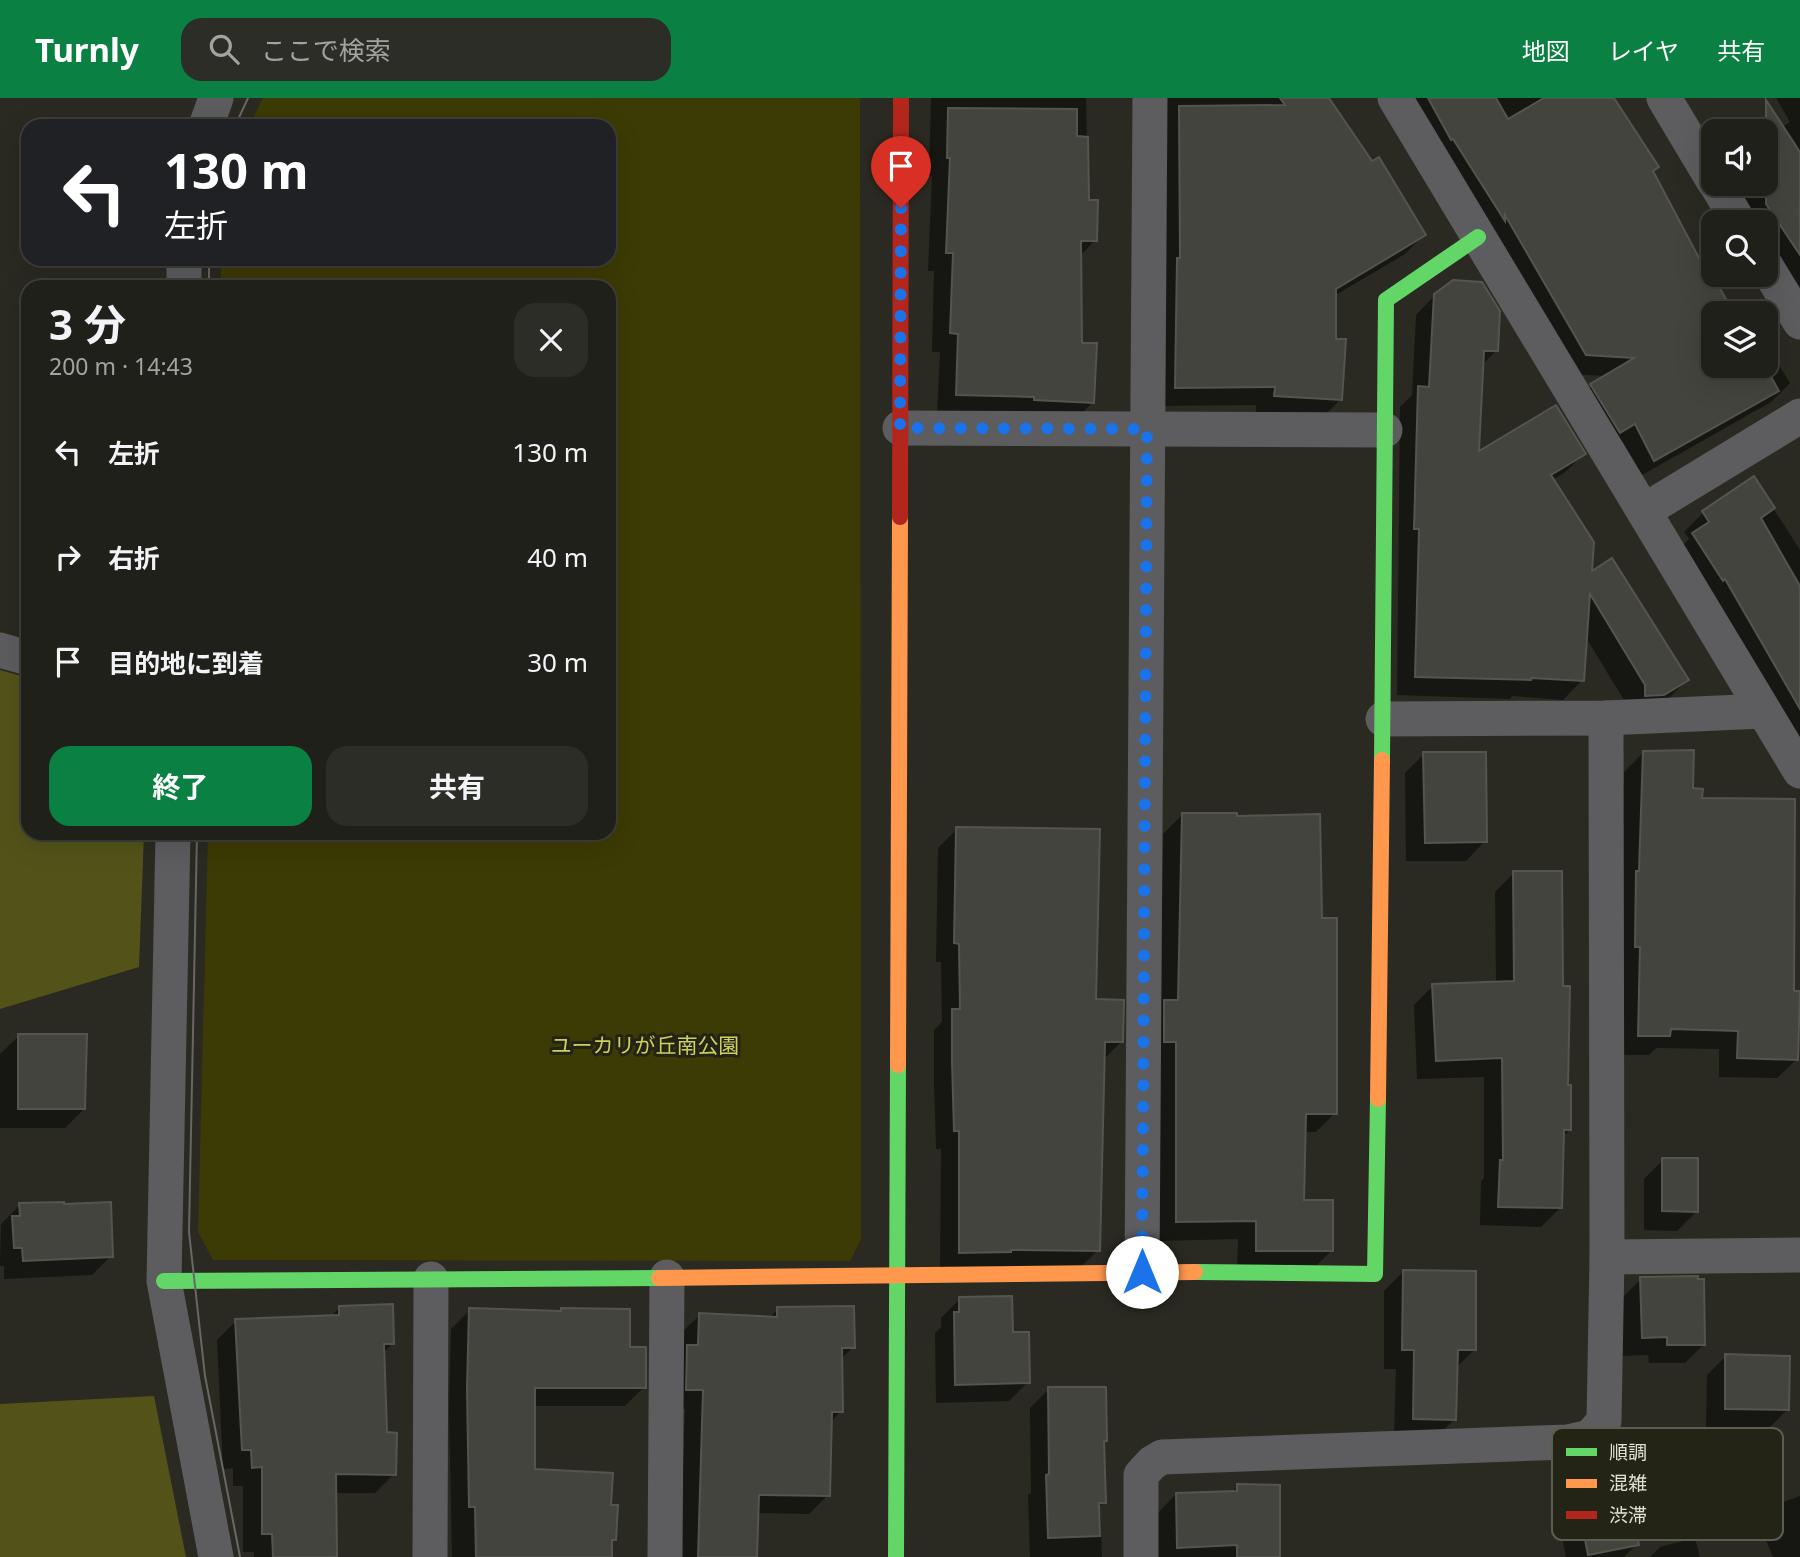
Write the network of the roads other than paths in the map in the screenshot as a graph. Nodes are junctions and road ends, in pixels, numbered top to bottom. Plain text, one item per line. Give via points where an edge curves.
1 (216, 98) edge
2 (901, 98) edge
3 (1150, 98) edge
4 (1395, 98) edge
5 (1664, 98) edge
6 (208, 119) edge
7 (1701, 159) edge
8 (1478, 237) junction
9 (1778, 286) edge
10 (1800, 322) edge
11 (1800, 416) edge
12 (900, 428) junction
13 (1147, 429) junction
14 (1385, 430) junction
15 (1644, 511) junction
16 (0, 650) edge
17 (21, 655) edge
18 (1763, 712) junction
19 (1605, 718) junction
20 (1383, 719) junction
21 (1800, 771) edge
22 (173, 840) edge
23 (1800, 1255) edge
24 (1607, 1257) junction
25 (1142, 1272) junction
26 (899, 1276) junction
27 (667, 1277) junction
28 (431, 1279) junction
29 (164, 1280) junction
30 (1598, 1428) edge
31 (1552, 1443) edge
32 (216, 1557) edge
33 (430, 1557) edge
34 (665, 1557) edge
35 (897, 1557) edge
36 (1141, 1557) edge

1 - 6 street
2 - 12 street
3 - 13 street
4 - 8 street
5 - 7 street
8 - 14 street via 1386,300
8 - 15 street
9 - 10 street
11 - 15 street
12 - 13 street
12 - 26 street
13 - 14 street
13 - 25 street
14 - 20 street
15 - 18 street
16 - 17 street
18 - 19 street
18 - 21 street
19 - 20 street
19 - 24 street
20 - 25 street via 1375,1275
22 - 29 street
23 - 24 street
24 - 30 street via 1604,1421
25 - 26 street
26 - 27 street
26 - 35 street
27 - 28 street
27 - 34 street
28 - 29 street
28 - 33 street
29 - 32 street
31 - 36 street via 1162,1457 1141,1475

